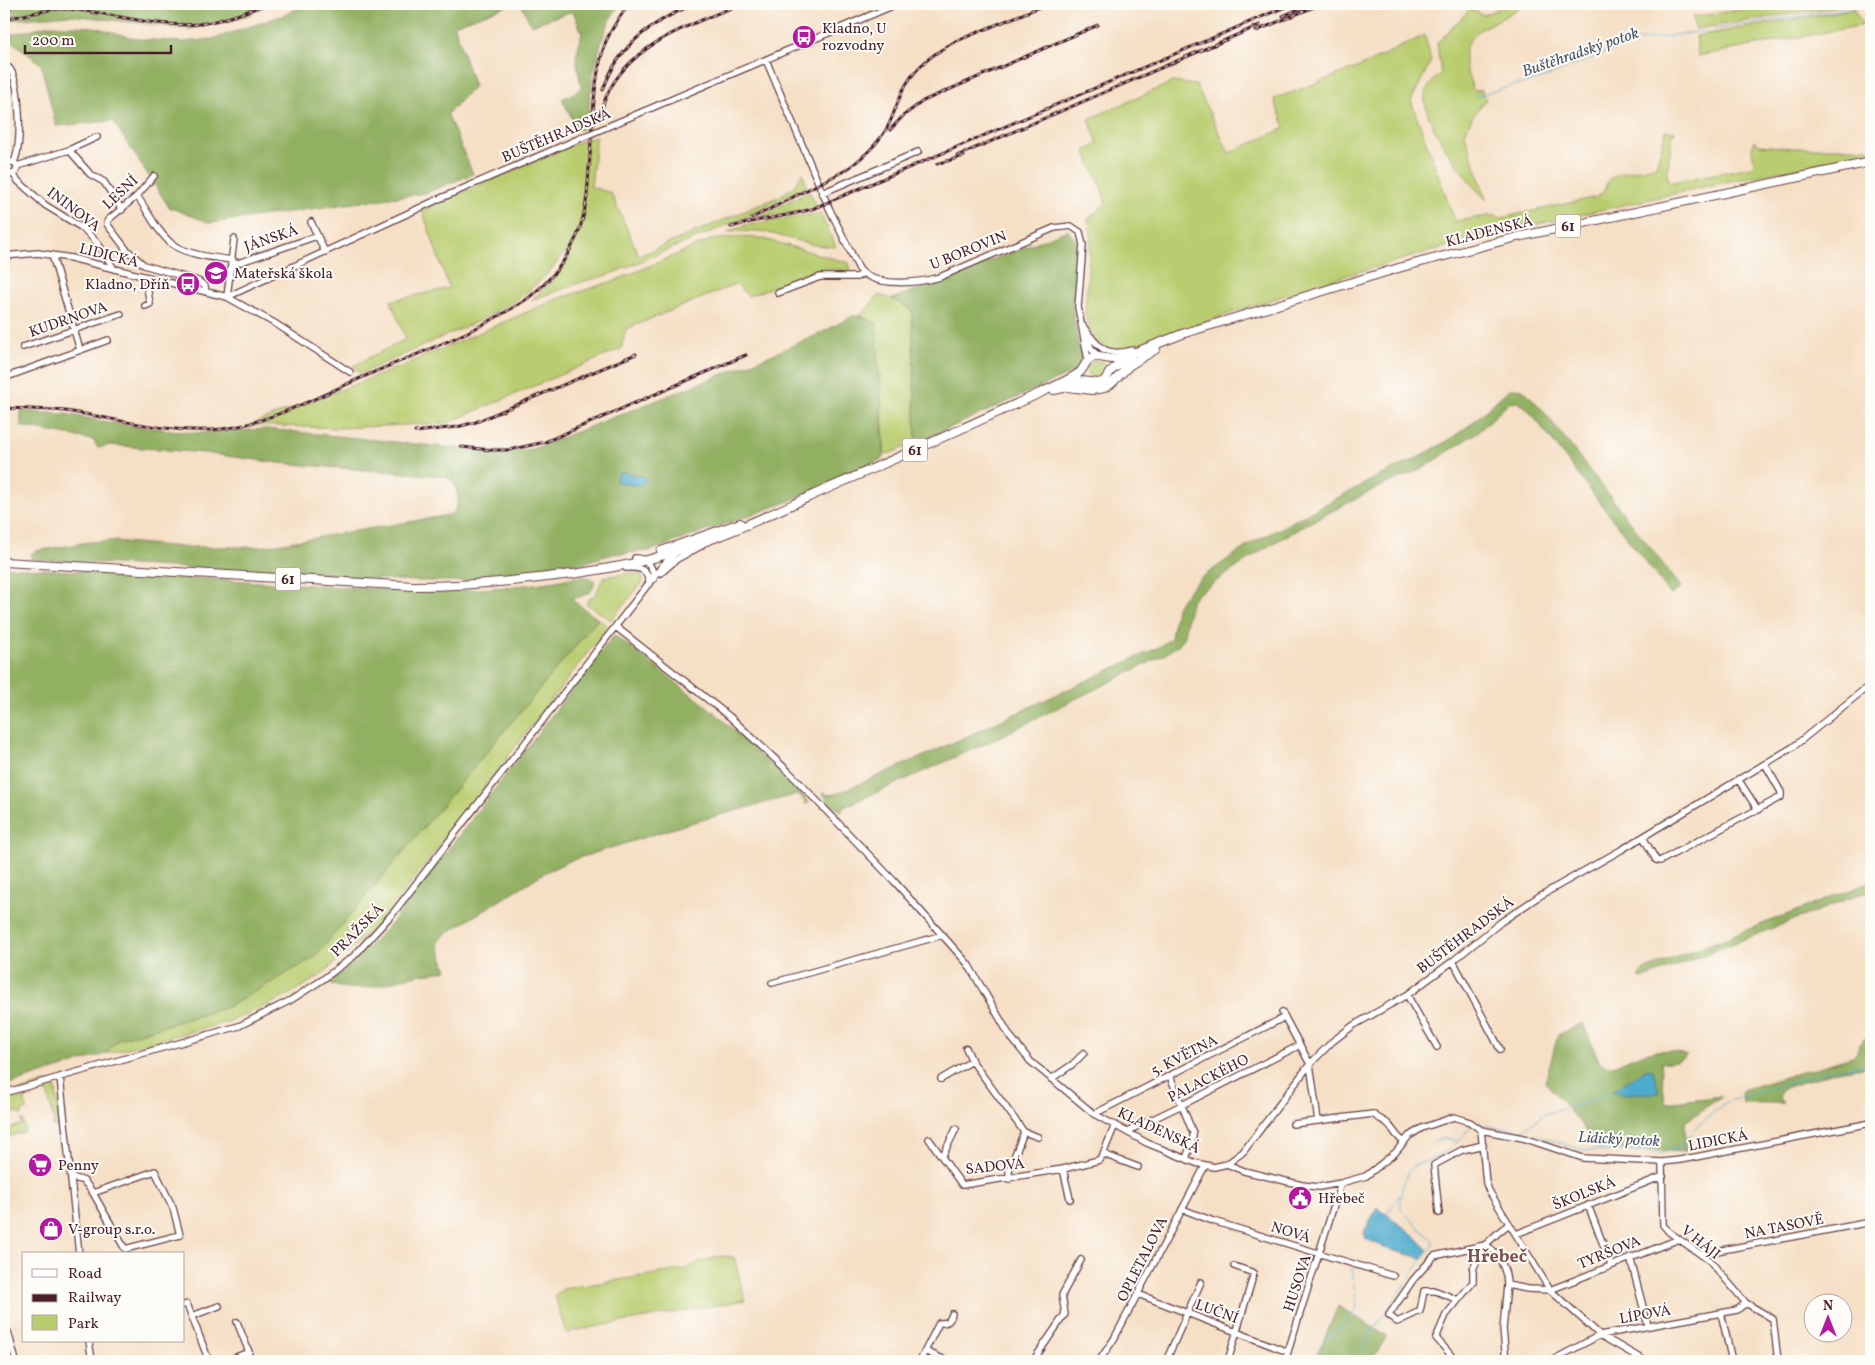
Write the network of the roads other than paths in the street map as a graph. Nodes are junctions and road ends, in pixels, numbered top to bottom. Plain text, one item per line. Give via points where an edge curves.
1 (8, 4) edge
2 (897, 4) edge
3 (4, 13) edge
4 (766, 60) junction
5 (4, 64) edge
6 (97, 137) dead end
7 (69, 150) junction
8 (918, 152) dead end
9 (1871, 162) edge
10 (15, 164) junction
11 (7, 171) edge
12 (154, 176) dead end
13 (4, 179) edge
14 (822, 193) junction
15 (138, 196) junction
16 (122, 210) junction
17 (310, 222) dead end
18 (317, 236) junction
19 (234, 239) dead end
20 (325, 252) junction
21 (52, 254) junction
22 (4, 256) edge
23 (232, 262) junction
24 (150, 268) joint
25 (114, 269) junction
26 (863, 273) junction
27 (148, 278) junction
28 (206, 292) junction
29 (778, 293) dead end
30 (227, 297) junction
31 (144, 306) dead end
32 (121, 314) dead end
33 (1235, 319) junction
34 (1081, 322) junction
35 (73, 330) junction
36 (108, 340) dead end
37 (1162, 342) junction
38 (24, 347) dead end
39 (1156, 349) junction
40 (80, 350) junction
41 (1102, 358) junction
42 (1088, 360) junction
43 (1084, 369) junction
44 (350, 372) dead end
45 (1110, 372) junction
46 (4, 378) edge
47 (1089, 380) junction
48 (1040, 393) junction
49 (789, 506) junction
50 (732, 531) junction
51 (705, 536) junction
52 (676, 552) junction
53 (635, 558) junction
54 (646, 560) junction
55 (4, 562) edge
56 (594, 571) junction
57 (572, 574) junction
58 (651, 582) junction
59 (616, 627) junction
60 (1871, 684) edge
61 (1765, 764) junction
62 (1738, 779) junction
63 (1758, 810) junction
64 (1643, 837) junction
65 (943, 935) junction
66 (1453, 961) junction
67 (772, 983) dead end
68 (1407, 995) junction
69 (1300, 1045) junction
70 (1437, 1047) dead end
71 (966, 1048) dead end
72 (1500, 1049) dead end
73 (1084, 1054) dead end
74 (972, 1062) junction
75 (1310, 1064) junction
76 (1170, 1076) junction
77 (60, 1077) junction
78 (941, 1079) dead end
79 (1051, 1079) junction
80 (4, 1093) edge
81 (1182, 1105) junction
82 (1094, 1114) junction
83 (1318, 1121) junction
84 (1871, 1123) edge
85 (1293, 1124) dead end
86 (1115, 1125) junction
87 (956, 1128) dead end
88 (1481, 1130) junction
89 (1024, 1132) junction
90 (1128, 1132) junction
91 (1038, 1137) dead end
92 (929, 1139) dead end
93 (1404, 1142) junction
94 (1483, 1145) junction
95 (1103, 1154) junction
96 (942, 1157) junction
97 (1186, 1159) junction
98 (1662, 1162) junction
99 (1227, 1164) junction
100 (1205, 1166) junction
101 (1138, 1167) dead end
102 (1064, 1168) junction
103 (1663, 1176) junction
104 (71, 1177) junction
105 (1009, 1178) junction
106 (1341, 1183) junction
107 (93, 1193) junction
108 (1871, 1195) edge
109 (1070, 1199) dead end
110 (1871, 1200) edge
111 (1588, 1205) junction
112 (1182, 1209) junction
113 (1439, 1214) dead end
114 (1871, 1222) edge
115 (1509, 1224) junction
116 (1516, 1234) junction
117 (1679, 1239) junction
118 (1485, 1245) junction
119 (79, 1252) edge
120 (1319, 1254) junction
121 (1701, 1254) junction
122 (1630, 1257) junction
123 (1081, 1260) dead end
124 (1611, 1265) junction
125 (1234, 1266) dead end
126 (1393, 1276) dead end
127 (1200, 1282) dead end
128 (1507, 1285) junction
129 (1550, 1290) junction
130 (1138, 1294) junction
131 (1458, 1300) junction
132 (1746, 1303) junction
133 (186, 1304) edge
134 (219, 1306) dead end
135 (1721, 1313) junction
136 (952, 1314) dead end
137 (1187, 1314) junction
138 (192, 1316) junction
139 (237, 1322) dead end
140 (1648, 1326) junction
141 (4, 1332) edge
142 (1238, 1332) junction
143 (1600, 1335) junction
144 (89, 1342) edge
145 (925, 1351) junction
146 (1288, 1352) junction
147 (1559, 1359) edge
148 (232, 1360) edge
149 (16, 1361) edge
150 (92, 1361) edge
151 (209, 1361) edge
152 (224, 1361) edge
153 (920, 1361) edge
154 (947, 1361) edge
155 (1033, 1361) edge
156 (1099, 1361) edge
157 (1166, 1361) edge
158 (1228, 1361) edge
159 (1285, 1361) edge
160 (1456, 1361) edge
161 (1506, 1361) edge
162 (1551, 1361) edge
163 (1645, 1361) edge
164 (1732, 1361) edge
165 (1778, 1361) edge

1 - 3 main road
2 - 4 street, BUŠTĚHRADSKÁ
4 - 14 street
4 - 20 street, BUŠTĚHRADSKÁ, bridge via 439,199
5 - 10 street via 10,69 17,92 19,121
6 - 7 street
7 - 10 street
7 - 16 street via 90,174 104,182
8 - 14 street
9 - 33 main road, KLADENSKÁ / 61 via 1518,237 1402,267
10 - 11 street via 8,163
10 - 11 street via 16,171
11 - 13 street
11 - 25 street, ININOVA via 45,205 84,229
12 - 15 street, LESNÍ
14 - 26 street
15 - 16 street, LESNÍ
15 - 23 street, JÁNSKÁ via 160,231 173,244 202,256
16 - 24 street, LESNÍ via 107,224 129,252
17 - 18 street, JÁNSKÁ
18 - 20 street, JÁNSKÁ
18 - 23 street, JÁNSKÁ
19 - 23 street
20 - 30 street, BUŠTĚHRADSKÁ
21 - 22 street, LIDICKÁ
21 - 25 street, LIDICKÁ
21 - 35 street
23 - 30 street
24 - 28 street, LIDICKÁ via 198,281
25 - 27 street, LIDICKÁ
26 - 29 street, U BOROVIN via 857,277 820,277
26 - 34 street, U BOROVIN via 868,277 902,282 927,280 1054,228 1070,226 1080,232 1084,245 1079,296
27 - 28 street, LIDICKÁ
27 - 31 street via 146,287 150,304
28 - 30 street, LIDICKÁ
30 - 44 street, LIDICKÁ
32 - 35 street, KUDRNOVA
33 - 37 main road, 61
33 - 39 main road, 61
34 - 37 street via 1096,344 1116,353
34 - 41 street via 1092,350
34 - 42 street
35 - 38 street, KUDRNOVA
35 - 40 street
36 - 40 street
37 - 41 main road, 61 via 1118,359
39 - 45 main road, 61 via 1124,362
39 - 48 main road, 61 via 1130,365 1104,388 1068,387
40 - 46 street
41 - 42 main road, 61
41 - 45 main road via 1109,365
42 - 43 main road
43 - 47 main road
43 - 48 main road, 61
45 - 47 main road, 61 via 1103,381
47 - 48 main road, 61 via 1074,380
48 - 49 main road, 61
49 - 50 main road, 61
49 - 51 main road, 61
50 - 52 main road, 61
50 - 58 street via 686,554
51 - 52 street
51 - 53 main road, 61
52 - 54 main road, 61
52 - 58 street
53 - 54 street
53 - 57 main road, 61
54 - 56 main road, 61
54 - 58 street via 652,569
55 - 57 main road, 61 via 414,586 495,584
56 - 57 main road, 61
56 - 58 street via 638,568 647,573
58 - 59 street, PRAŽSKÁ
59 - 65 street, KLADENSKÁ via 730,717 894,880
59 - 77 street, PRAŽSKÁ via 394,912 354,956 291,1000 239,1026
60 - 61 street, BUŠTĚHRADSKÁ via 1804,738
61 - 62 street, BUŠTĚHRADSKÁ
61 - 63 street via 1782,795
62 - 63 street
62 - 64 street, BUŠTĚHRADSKÁ
63 - 64 street via 1660,861 1656,860
64 - 66 street, BUŠTĚHRADSKÁ via 1501,922
65 - 67 street
65 - 79 street, KLADENSKÁ via 968,964 1010,1036 1030,1061
66 - 68 street, BUŠTĚHRADSKÁ
66 - 72 street
68 - 70 street
68 - 75 street, BUŠTĚHRADSKÁ via 1354,1024
69 - 75 street
69 - 76 street, 5. KVĚTNA via 1284,1015
69 - 81 street, PALACKÉHO
71 - 74 street
73 - 79 street
74 - 78 street
74 - 89 street
75 - 83 street
75 - 99 street, BUŠTĚHRADSKÁ via 1248,1147
76 - 81 street
76 - 82 street, 5. KVĚTNA
77 - 80 street, PRAŽSKÁ
77 - 104 street
79 - 82 street, KLADENSKÁ
81 - 90 street, PALACKÉHO
81 - 97 street via 1193,1137
82 - 86 street, KLADENSKÁ
83 - 85 street
83 - 93 street via 1373,1114 1387,1123 1396,1137
84 - 98 street, LIDICKÁ
86 - 90 street, KLADENSKÁ
86 - 95 street
87 - 96 street, SADOVÁ
88 - 93 street, KLADENSKÁ via 1454,1117 1422,1128
88 - 94 street
88 - 98 street, LIDICKÁ via 1523,1138 1583,1158
89 - 91 street
89 - 105 street
90 - 97 street, KLADENSKÁ
92 - 96 street, SADOVÁ
93 - 106 street, KLADENSKÁ via 1366,1176
94 - 113 street via 1462,1150 1434,1165
94 - 115 street via 1486,1183
95 - 101 street
95 - 102 street, SADOVÁ via 1099,1160
96 - 105 street, SADOVÁ via 962,1185
97 - 100 street, KLADENSKÁ
98 - 103 street, V HÁJI
99 - 100 street, KLADENSKÁ
99 - 106 street, KLADENSKÁ via 1244,1172 1302,1185 1319,1187
100 - 112 street, OPLETALOVA
102 - 105 street, SADOVÁ
102 - 109 street
103 - 111 street, ŠKOLSKÁ
103 - 117 street, V HÁJI via 1662,1221 1665,1229
104 - 107 street via 84,1181
104 - 119 street
106 - 120 street, HUSOVA
107 - 107 street via 155,1171 173,1208 180,1236 125,1249
108 - 110 street
111 - 116 street, ŠKOLSKÁ
111 - 124 street
112 - 120 street, NOVÁ
112 - 130 street, OPLETALOVA
114 - 121 street, NA TASOVĚ
115 - 116 street
115 - 118 street
116 - 129 street
117 - 121 street, V HÁJI
117 - 122 street, TYRŠOVA
118 - 128 street via 1492,1248 1504,1268
118 - 131 street via 1473,1269 1473,1282
118 - 131 street via 1434,1256 1389,1315 1397,1322 1420,1311 1424,1291 1436,1291
120 - 126 street, NOVÁ
120 - 146 street, HUSOVA
121 - 132 street, V HÁJI
122 - 124 street, TYRŠOVA
122 - 140 street
123 - 155 street via 1062,1295 1065,1314
124 - 129 street, TYRŠOVA
125 - 142 street via 1254,1273
127 - 137 street
128 - 129 street
128 - 161 street via 1503,1329
129 - 143 street
130 - 137 street, LUČNÍ
130 - 156 street, OPLETALOVA
131 - 160 street via 1436,1338
132 - 135 street, LÍPOVÁ via 1736,1310
132 - 165 street, V HÁJI via 1773,1319
133 - 138 street
134 - 138 street
135 - 140 street, LÍPOVÁ
135 - 164 street
136 - 145 street via 947,1323 939,1323
137 - 142 street, LUČNÍ
137 - 157 street
138 - 151 street
139 - 148 street via 249,1352
140 - 143 street, LÍPOVÁ
141 - 149 street via 8,1332
142 - 146 street, LUČNÍ
142 - 158 street
143 - 147 street, LÍPOVÁ
143 - 163 street
144 - 150 street
145 - 153 street
145 - 154 street
146 - 159 street, HUSOVA
147 - 162 street, LÍPOVÁ
148 - 152 street

